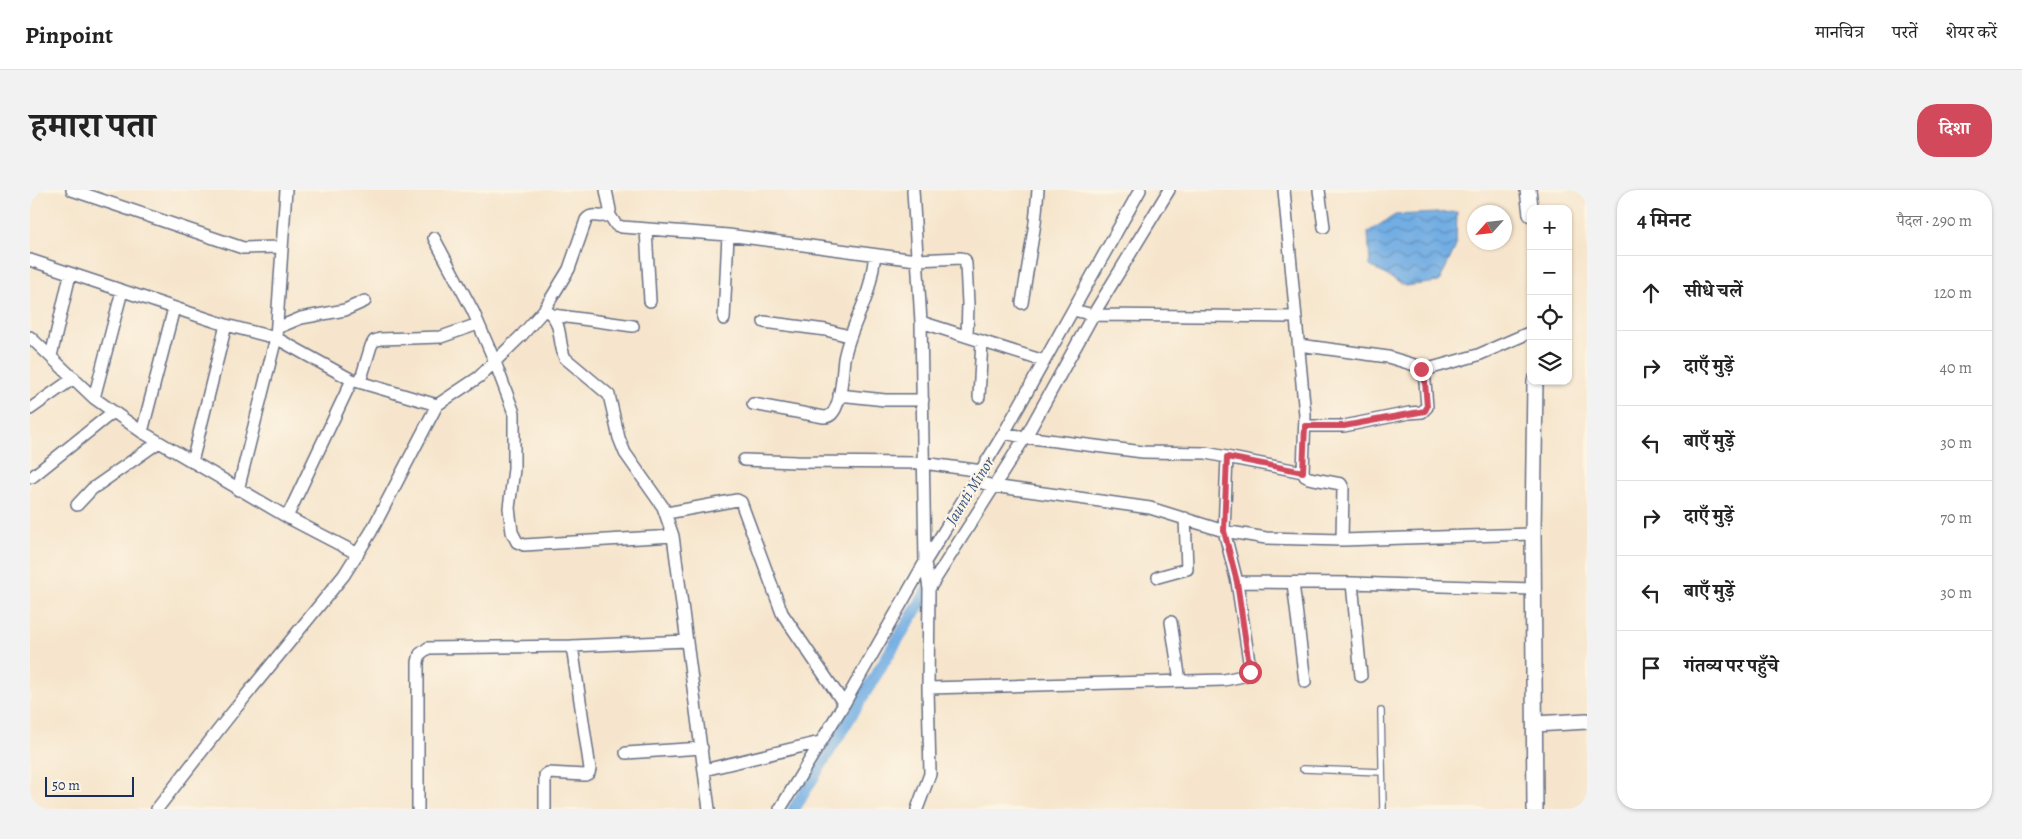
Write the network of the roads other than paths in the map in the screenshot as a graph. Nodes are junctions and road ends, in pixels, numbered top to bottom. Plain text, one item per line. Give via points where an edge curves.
1 (72, 190) edge
2 (286, 190) edge
3 (606, 190) edge
4 (913, 190) edge
5 (1038, 190) edge
6 (1140, 190) edge
7 (1169, 190) edge
8 (1284, 190) edge
9 (1319, 190) edge
10 (1528, 190) edge
11 (1530, 205) edge
12 (609, 214) junction
13 (1324, 227) dead end
14 (646, 229) junction
15 (728, 235) junction
16 (434, 238) dead end
17 (282, 247) junction
18 (875, 255) junction
19 (30, 260) edge
20 (916, 260) junction
21 (70, 274) junction
22 (122, 291) junction
23 (365, 301) dead end
24 (650, 301) dead end
25 (1022, 303) dead end
26 (174, 308) junction
27 (549, 312) junction
28 (1084, 312) junction
29 (1296, 317) junction
30 (724, 319) dead end
31 (764, 322) dead end
32 (922, 322) junction
33 (478, 324) junction
34 (226, 325) junction
35 (633, 326) dead end
36 (277, 333) junction
37 (1527, 334) edge
38 (30, 336) edge
39 (849, 336) junction
40 (967, 336) junction
41 (982, 341) junction
42 (1299, 345) junction
43 (50, 356) junction
44 (1044, 361) junction
45 (495, 362) junction
46 (1424, 369) junction
47 (74, 378) junction
48 (356, 381) junction
49 (1535, 385) edge
50 (839, 395) junction
51 (979, 396) dead end
52 (94, 398) junction
53 (922, 400) junction
54 (753, 404) dead end
55 (437, 405) junction
56 (30, 409) edge
57 (114, 412) junction
58 (1305, 426) junction
59 (142, 432) junction
60 (1014, 435) junction
61 (159, 442) junction
62 (1227, 457) junction
63 (744, 460) dead end
64 (192, 462) junction
65 (923, 463) junction
66 (1303, 472) junction
67 (32, 477) dead end
68 (984, 481) junction
69 (238, 490) junction
70 (77, 505) dead end
71 (667, 513) junction
72 (287, 517) junction
73 (1186, 518) junction
74 (1224, 531) junction
75 (1533, 534) junction
76 (673, 536) junction
77 (1342, 540) junction
78 (358, 554) junction
79 (926, 567) junction
80 (1158, 577) dead end
81 (1237, 582) junction
82 (1293, 583) junction
83 (1352, 583) junction
84 (929, 586) junction
85 (1534, 589) junction
86 (1171, 622) dead end
87 (687, 641) junction
88 (572, 646) junction
89 (1361, 676) dead end
90 (1180, 681) junction
91 (1305, 682) dead end
92 (928, 688) junction
93 (844, 704) junction
94 (1381, 711) dead end
95 (1587, 721) edge
96 (1535, 724) junction
97 (820, 742) junction
98 (702, 748) junction
99 (626, 753) dead end
100 (1303, 769) dead end
101 (704, 770) junction
102 (1382, 772) junction
103 (157, 809) edge
104 (418, 809) edge
105 (545, 809) edge
106 (708, 809) edge
107 (780, 809) edge
108 (917, 809) edge
109 (1383, 809) edge
110 (1535, 809) edge

1 - 17 street via 244,248
2 - 17 street
3 - 12 street
4 - 20 street
5 - 25 street
6 - 28 street
7 - 28 street
8 - 29 street
9 - 13 street
10 - 11 street
12 - 14 street via 616,225
12 - 27 street via 594,215 586,220 569,269
14 - 15 street
14 - 24 street
15 - 18 street
15 - 30 street
16 - 33 street
17 - 36 street
18 - 20 street
18 - 39 street via 866,296
19 - 21 street
20 - 32 street
20 - 40 street via 965,260
21 - 22 street
21 - 43 street
22 - 26 street
22 - 52 street
23 - 36 street via 345,310 301,318
26 - 34 street
26 - 59 street
27 - 35 street
27 - 45 street
27 - 71 street via 557,321 565,358 607,392 625,453
28 - 29 street
28 - 44 street
28 - 60 street
29 - 42 street
31 - 39 street
32 - 40 street
32 - 53 street
33 - 45 street
33 - 48 street via 441,337 374,341
34 - 36 street
34 - 64 street
36 - 48 street
36 - 69 street
37 - 46 street via 1478,355 1438,368
38 - 43 street
39 - 50 street
40 - 41 street
41 - 44 street
41 - 51 street
42 - 46 street via 1388,357
42 - 58 street
43 - 47 street
44 - 60 street
45 - 55 street via 479,377
45 - 76 street via 515,423 509,508 512,532 517,542 524,545
46 - 58 street via 1427,407 1422,412 1344,426
47 - 52 street
47 - 56 street
48 - 55 street
48 - 72 street
49 - 75 street
50 - 53 street
50 - 54 street via 835,412 829,417
52 - 57 street
53 - 65 street
55 - 78 street
57 - 59 street
57 - 67 street
58 - 66 street
59 - 61 street
60 - 62 street via 1135,451 1206,453
60 - 68 street
60 - 68 street
61 - 64 street
61 - 70 street via 92,489
62 - 66 street
62 - 74 street
63 - 65 street
64 - 69 street
65 - 68 street
65 - 79 street
66 - 77 street via 1308,478 1341,484
68 - 73 street via 1150,508
68 - 79 street
68 - 84 street
69 - 72 street
71 - 76 street
71 - 93 street via 737,500 741,502 782,613
72 - 78 street
73 - 74 street
73 - 80 street via 1188,566
74 - 77 street via 1266,538
74 - 81 street
75 - 77 street
75 - 85 street
76 - 87 street
78 - 103 street
79 - 84 street
79 - 93 street
81 - 82 street
81 - 90 street via 1250,674 1224,680
82 - 83 street
82 - 91 street
83 - 85 street
83 - 89 street
84 - 92 street
85 - 96 street
86 - 90 street
87 - 88 street
87 - 98 street
88 - 104 street via 428,648 420,654
88 - 105 street via 590,769 585,775 545,775
90 - 92 street
92 - 108 street via 930,774
93 - 97 street
94 - 102 lane
95 - 96 street
96 - 110 street
97 - 101 street
97 - 107 street
98 - 99 street
98 - 101 street
100 - 102 lane
101 - 106 street
102 - 109 lane

